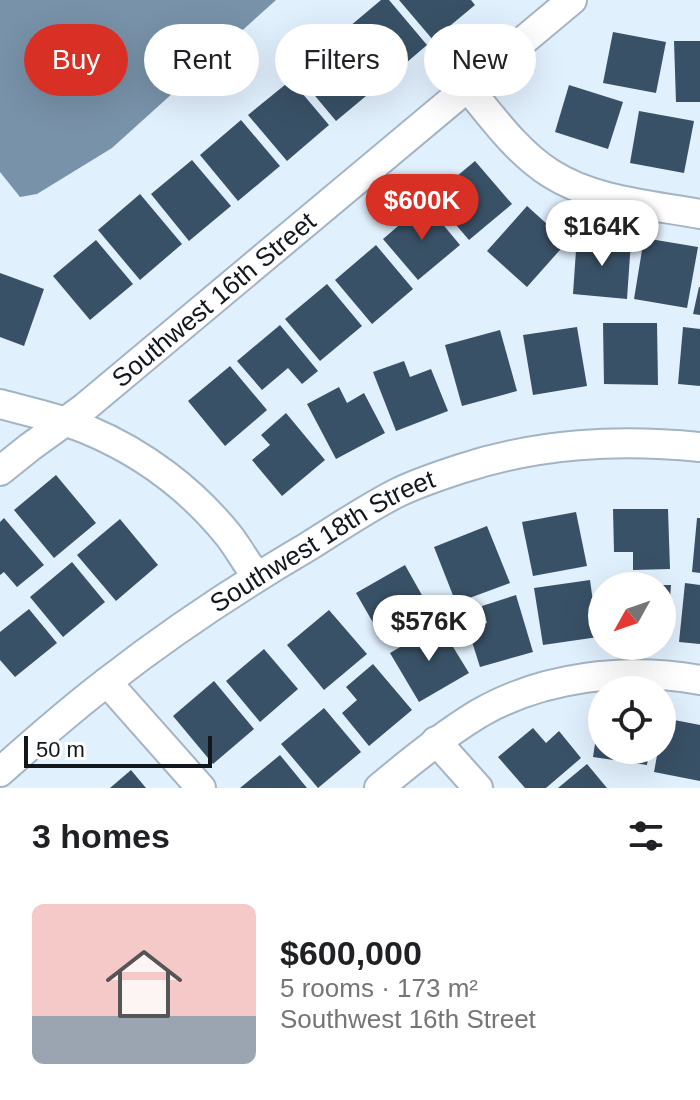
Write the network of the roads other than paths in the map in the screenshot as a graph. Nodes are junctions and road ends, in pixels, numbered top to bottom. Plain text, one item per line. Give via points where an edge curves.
1 (572, 0) edge
2 (536, 30) edge
3 (458, 96) edge
4 (475, 96) edge
5 (700, 214) edge
6 (0, 404) edge
7 (65, 422) junction
8 (700, 447) edge
9 (0, 471) edge
10 (257, 577) junction
11 (700, 680) edge
12 (107, 682) junction
13 (436, 741) junction
14 (0, 772) edge
15 (201, 788) edge
16 (379, 788) edge
17 (478, 788) edge

1 - 2 street, Southwest 16th Street
3 - 7 street, Southwest 16th Street
4 - 5 street via 520,148 553,175 611,197
6 - 7 street
7 - 9 street, Southwest 16th Street
7 - 10 street via 128,449 166,474 200,503
8 - 10 street, Southwest 18th Street via 651,442 565,446 459,469 398,493
10 - 12 street, Southwest 18th Street
11 - 13 street via 652,675 563,682 521,694
12 - 14 street, Southwest 18th Street
12 - 15 street
13 - 16 street
13 - 17 street

